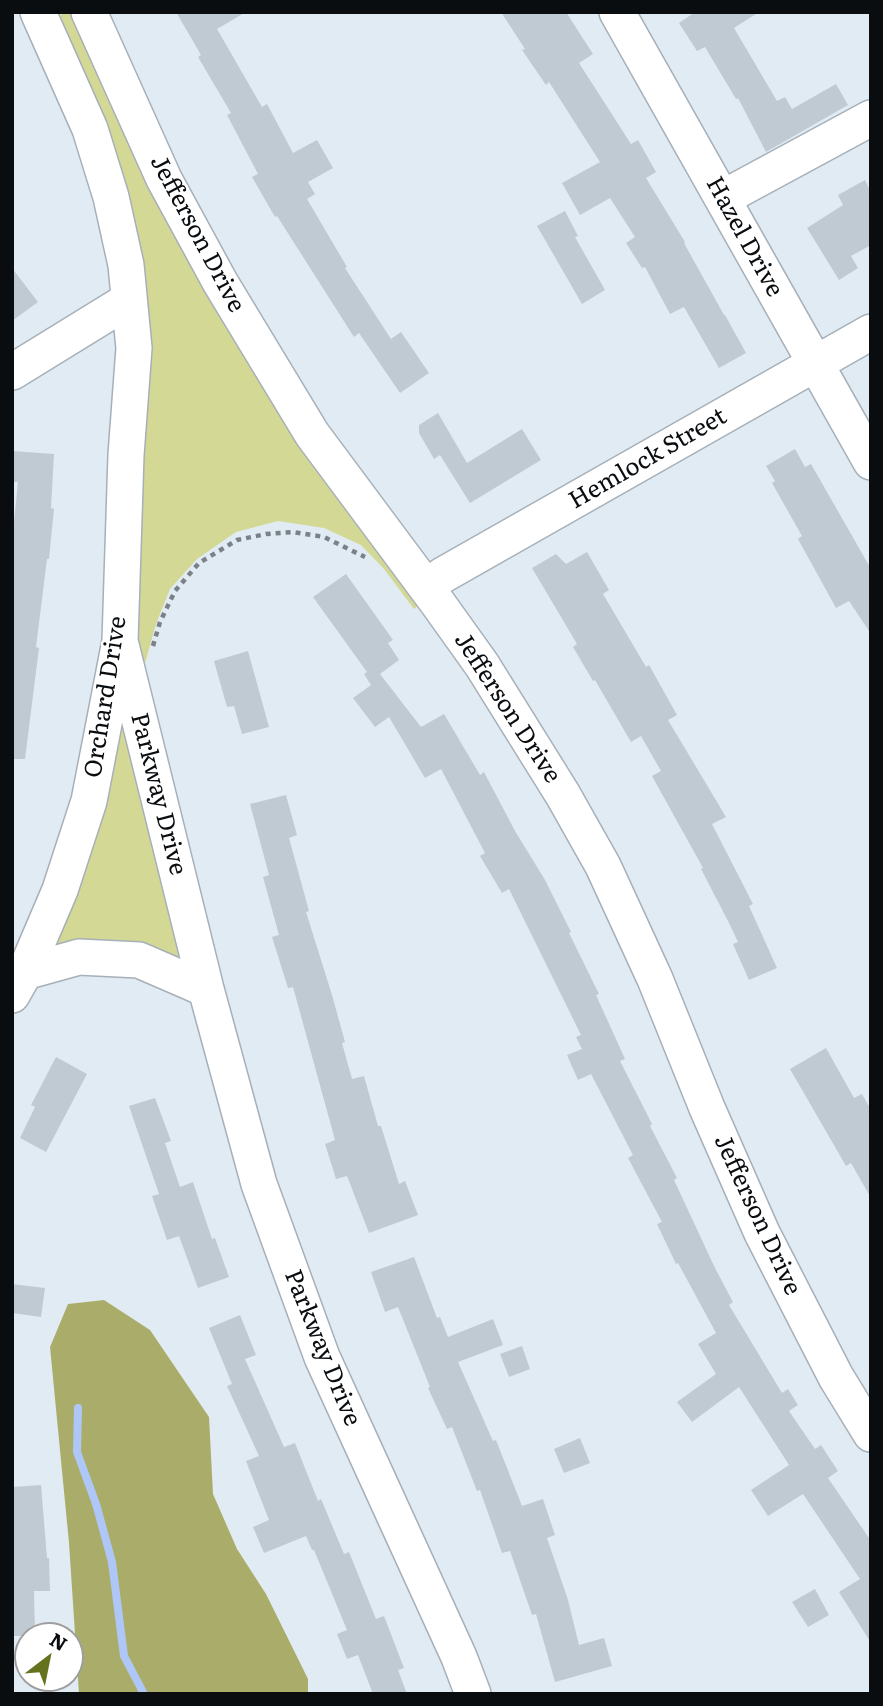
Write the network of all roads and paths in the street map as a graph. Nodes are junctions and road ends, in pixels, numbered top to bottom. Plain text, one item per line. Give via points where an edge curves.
1 (38, 12) edge
2 (89, 12) edge
3 (617, 12) edge
4 (871, 118) edge
5 (723, 198) junction
6 (129, 300) junction
7 (871, 332) edge
8 (815, 363) junction
9 (12, 372) edge
10 (871, 463) edge
11 (369, 560) dead end
12 (426, 587) junction
13 (123, 653) junction
14 (19, 983) edge
15 (206, 989) junction
16 (871, 1434) edge
17 (473, 1694) edge

1 - 6 street via 101,161 124,255
2 - 12 street, Jefferson Drive via 164,179 220,282 312,434
3 - 5 street, Hazel Drive
4 - 5 street
5 - 8 street, Hazel Drive
6 - 9 street
6 - 13 street, Orchard Drive via 134,348
7 - 8 street, Hemlock Street
8 - 10 street, Hazel Drive
8 - 12 street, Hemlock Street
11 - 13 path via 324,537 293,532 237,540 199,563 175,591 160,622 151,671 140,670
12 - 16 street, Jefferson Drive via 518,721 603,866 762,1233 836,1377
13 - 14 street, Orchard Drive via 89,801 60,890
13 - 15 street, Parkway Drive
14 - 15 street via 79,957 139,960
15 - 17 street, Parkway Drive via 259,1184 322,1357

